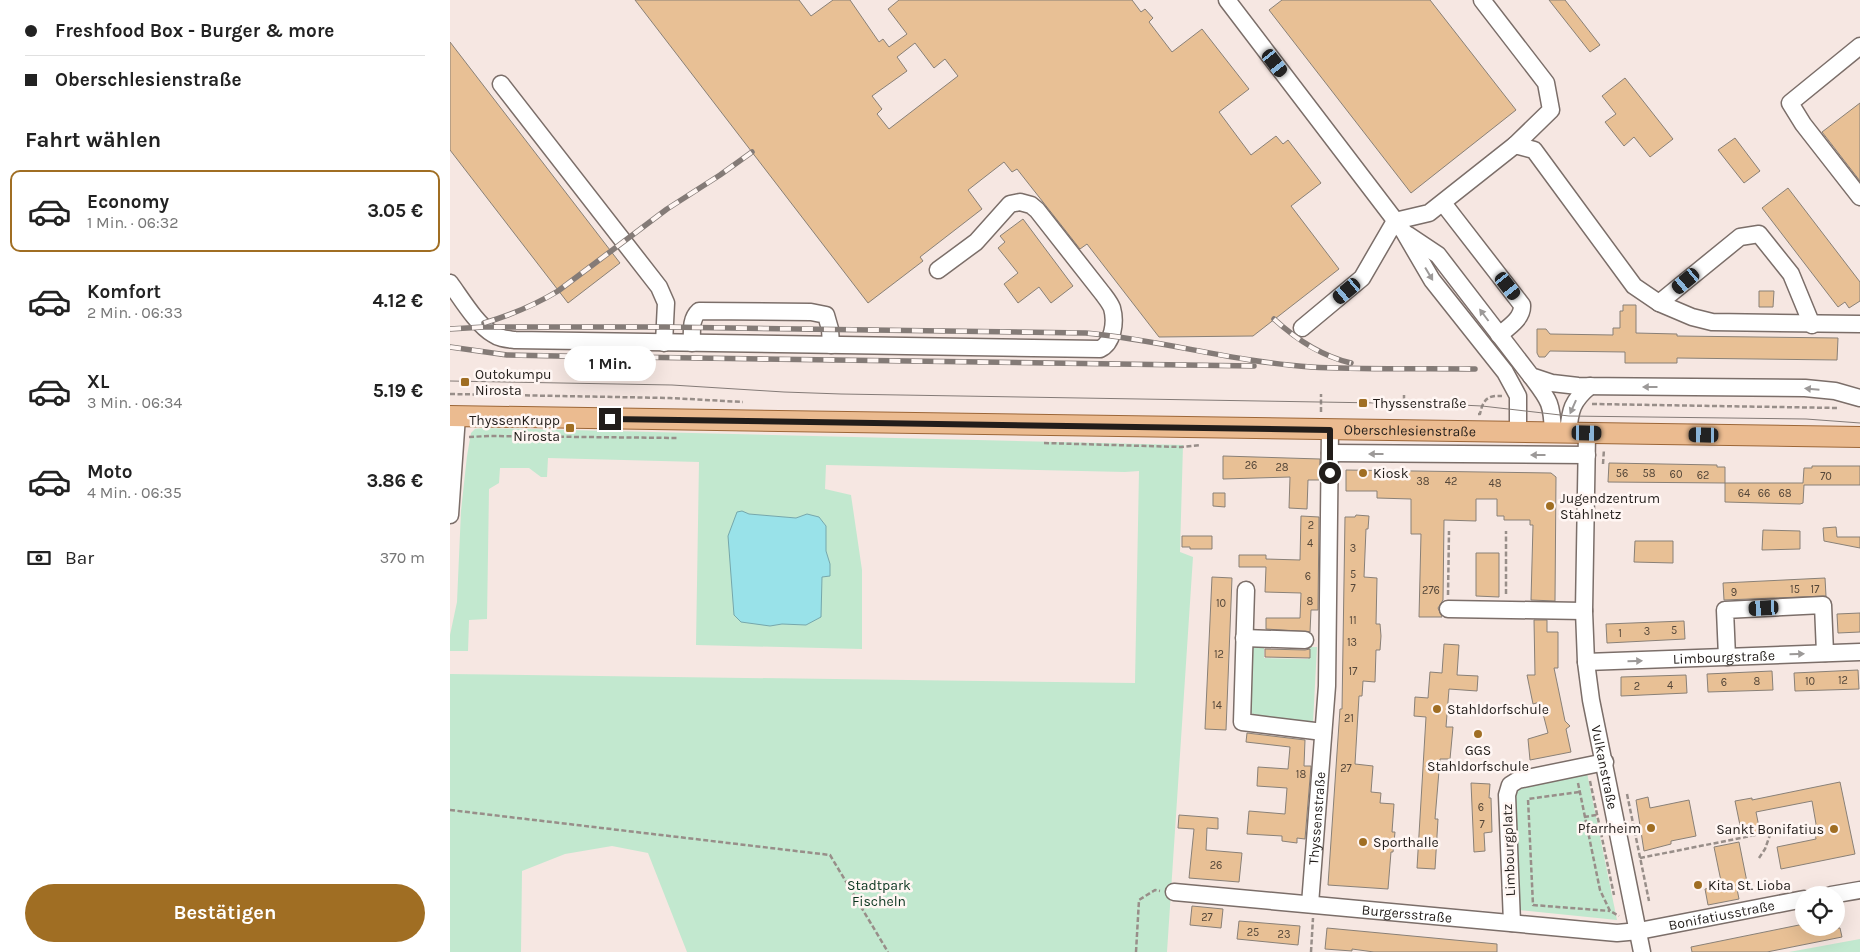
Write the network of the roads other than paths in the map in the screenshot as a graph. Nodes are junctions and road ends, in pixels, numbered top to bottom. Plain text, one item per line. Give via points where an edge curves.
1 (1226, 0) edge
2 (1482, 0) edge
3 (1860, 46) edge
4 (502, 84) dead end
5 (1515, 145) junction
6 (1860, 197) edge
7 (1443, 203) junction
8 (1399, 227) junction
9 (938, 270) dead end
10 (450, 283) edge
11 (1659, 303) junction
12 (1860, 324) edge
13 (1812, 325) junction
14 (1302, 328) dead end
15 (1499, 335) junction
16 (664, 343) junction
17 (692, 343) junction
18 (831, 345) junction
19 (1531, 376) junction
20 (1590, 386) junction
21 (1860, 398) edge
22 (454, 416) edge
23 (1330, 430) junction
24 (1518, 432) junction
25 (1570, 433) junction
26 (1860, 437) edge
27 (1330, 453) junction
28 (1587, 456) junction
29 (450, 515) edge
30 (1246, 590) dead end
31 (1448, 609) road end
32 (1584, 611) junction
33 (1244, 638) junction
34 (1305, 640) dead end
35 (1860, 652) edge
36 (1825, 653) junction
37 (1727, 657) junction
38 (1586, 662) junction
39 (1323, 732) junction
40 (1604, 762) junction
41 (1860, 890) edge
42 (1174, 892) road end
43 (1845, 893) edge
44 (1795, 900) edge
45 (1312, 904) junction
46 (1512, 923) junction
47 (1639, 931) junction
48 (1642, 952) edge

1 - 8 street
2 - 5 street via 1546,83 1551,110
3 - 6 street via 1790,103
4 - 16 street via 658,287 666,303
5 - 7 street
5 - 11 street via 1534,150 1634,286
7 - 8 street
7 - 15 street via 1522,304 1523,311 1518,319
8 - 14 street via 1362,278
15 -> 8 street via 1438,255
8 -> 24 street via 1432,280 1505,372 1518,396
9 - 18 street via 976,242 1010,204 1031,205 1112,308 1114,323 1110,340 1100,349
10 - 16 street via 484,327 502,339
11 - 13 street via 1712,322
11 - 13 street via 1740,236 1759,234 1791,274
12 - 13 street
15 - 19 street
16 - 17 street
17 - 18 street
17 - 18 street via 691,327 694,316 699,312 811,312 826,315
19 - 20 street via 1552,383
19 - 25 street
21 -> 20 street via 1805,388
20 -> 25 street via 1576,400 1569,416
22 - 23 main road, Oberschlesienstraße
22 - 29 street
23 - 24 main road, Oberschlesienstraße
23 - 27 street, Thyssenstraße
24 - 25 main road, Oberschlesienstraße
25 - 26 main road, Oberschlesienstraße
25 - 28 street, Vulkanstraße
28 -> 27 street, Oberschlesienstraße
27 - 39 street, Thyssenstraße via 1328,642
28 - 32 street, Vulkanstraße
30 - 33 street
31 - 32 street
32 - 38 street, Vulkanstraße
33 - 34 street
33 - 39 street via 1242,722
35 - 36 street, Limbourgstraße
37 -> 36 street, Limbourgstraße
36 - 37 street via 1823,605 1725,610
38 -> 37 street, Limbourgstraße
38 - 40 street, Vulkanstraße
39 - 45 street, Thyssenstraße
40 - 46 street, Limbourgplatz via 1518,780 1510,785
40 - 47 street, Vulkanstraße via 1633,860
41 - 43 street
42 - 45 street, Burgersstraße
44 - 47 street, Bonifatiusstraße
45 - 46 street, Burgersstraße
46 - 47 street, Burgersstraße via 1612,933
47 - 48 street, Vulkanstraße

